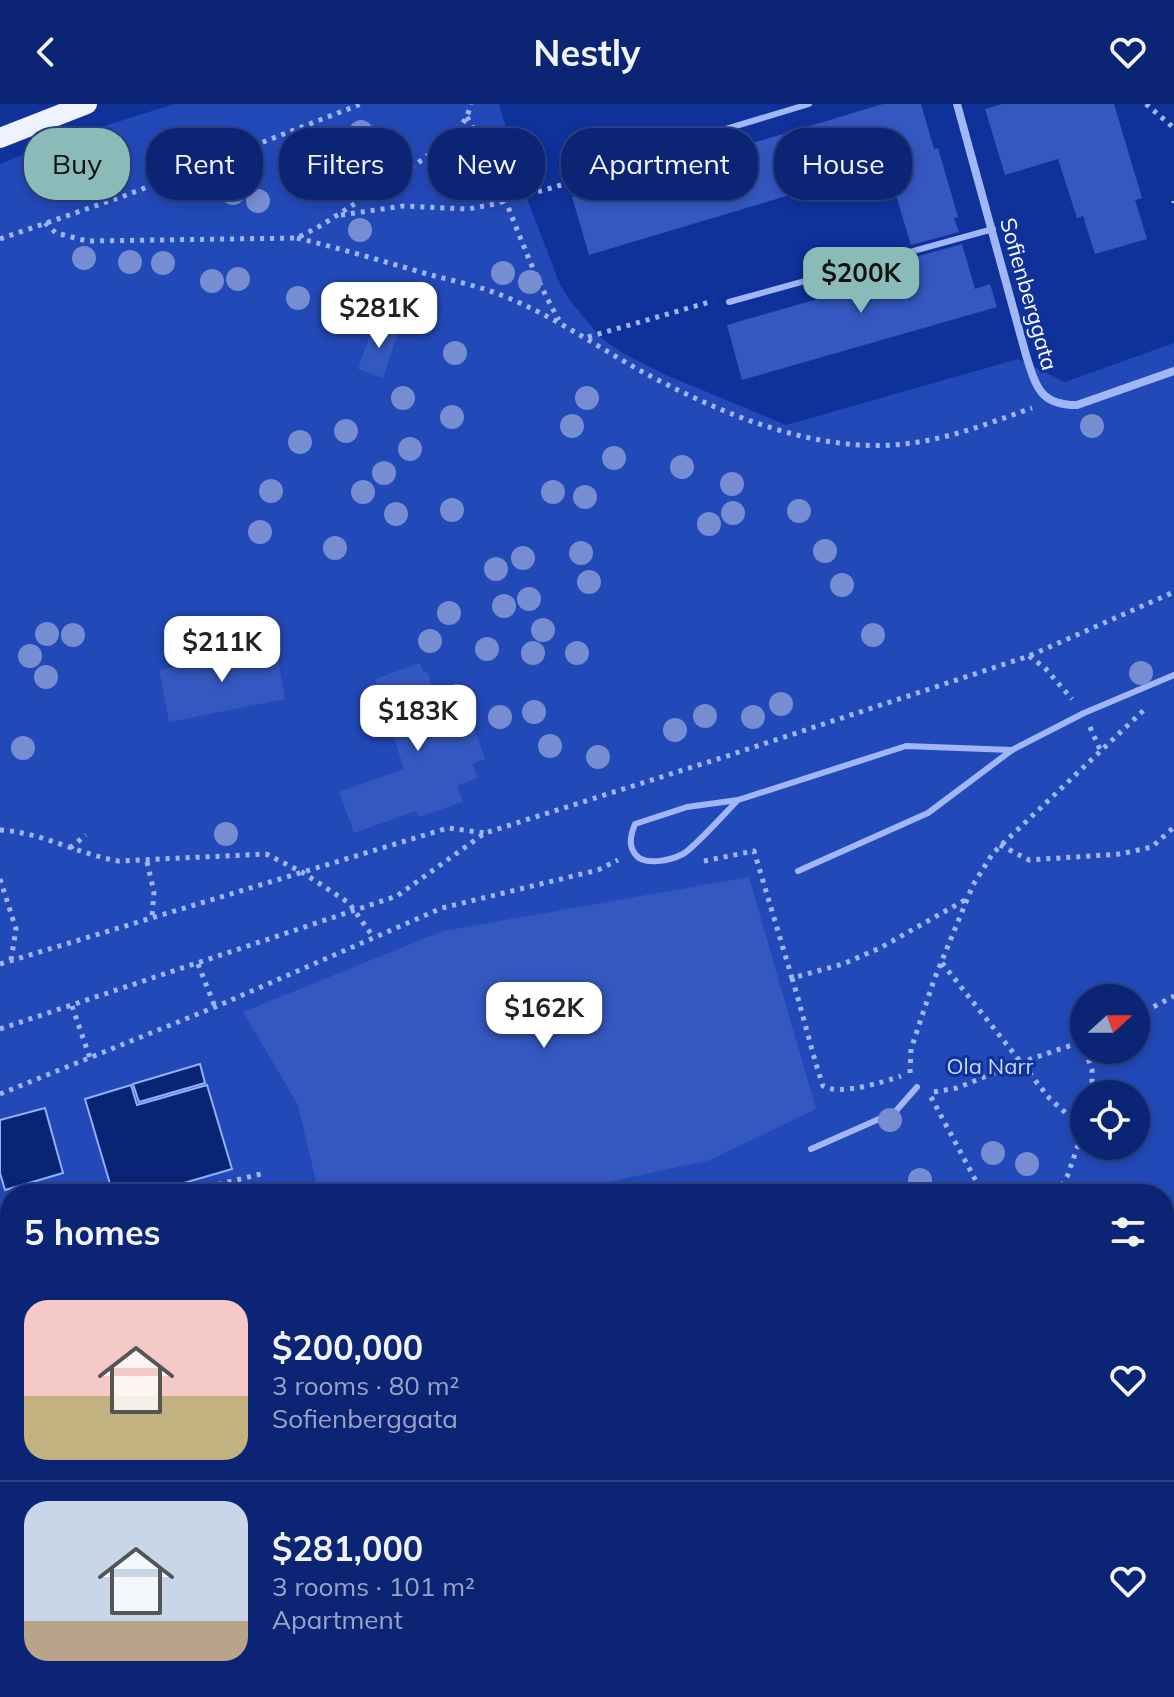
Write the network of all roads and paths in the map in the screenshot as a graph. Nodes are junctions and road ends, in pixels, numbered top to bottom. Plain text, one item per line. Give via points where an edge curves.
1 (361, 104) edge
2 (471, 104) edge
3 (809, 104) edge
4 (957, 104) edge
5 (1146, 104) edge
6 (90, 105) edge
7 (467, 117) junction
8 (472, 128) edge
9 (729, 128) edge
10 (1174, 128) edge
11 (0, 138) edge
12 (507, 200) joint
13 (336, 216) junction
14 (45, 223) junction
15 (993, 229) junction
16 (297, 238) junction
17 (0, 239) edge
18 (729, 302) joint
19 (560, 322) junction
20 (587, 337) junction
21 (1174, 371) edge
22 (1046, 399) junction
23 (1174, 592) edge
24 (1170, 677) edge
25 (1012, 750) junction
26 (738, 800) junction
27 (1174, 827) edge
28 (0, 830) edge
29 (485, 833) junction
30 (86, 835) dead end
31 (1000, 845) junction
32 (70, 848) junction
33 (633, 853) junction
34 (684, 854) junction
35 (147, 862) junction
36 (798, 871) dead end
37 (302, 872) junction
38 (0, 879) edge
39 (966, 899) junction
40 (355, 912) junction
41 (152, 917) junction
42 (374, 938) junction
43 (11, 960) junction
44 (941, 962) junction
45 (0, 964) edge
46 (198, 964) junction
47 (792, 978) junction
48 (1174, 996) edge
49 (72, 1005) junction
50 (215, 1007) junction
51 (1150, 1009) edge
52 (0, 1029) edge
53 (1070, 1049) edge
54 (90, 1058) junction
55 (1019, 1063) junction
56 (910, 1074) junction
57 (917, 1087) junction
58 (929, 1093) junction
59 (0, 1094) edge
60 (1070, 1116) edge
61 (811, 1149) dead end
62 (1073, 1160) edge
63 (265, 1173) dead end
64 (220, 1184) edge
65 (978, 1184) edge
66 (1062, 1184) edge

1 - 14 path
2 - 7 path
3 - 9 lane
4 - 15 street, Sofienberggata
5 - 10 path
6 - 11 main road
7 - 8 path
7 - 13 path via 422,160
12 - 13 path via 468,209 403,206
12 - 19 path via 529,263
13 - 16 path
14 - 16 path via 56,233 87,241
14 - 17 path
15 - 18 lane
15 - 22 street, Sofienberggata via 1035,384
16 - 19 path via 499,294
18 - 20 path via 718,300
19 - 20 path
20 - 22 path via 685,393 779,431 821,441 883,446 936,439 1039,406
21 - 22 street via 1077,405
23 - 29 path via 1029,656
24 - 25 lane
24 - 31 path via 1116,738
25 - 26 lane via 906,746
25 - 36 lane via 928,813
26 - 33 lane via 687,807 635,824 630,836
26 - 34 lane
27 - 31 path via 1152,847 1120,854 1029,860
28 - 32 path
29 - 37 path via 448,828
29 - 40 path via 397,896
30 - 32 path
31 - 39 path
32 - 35 path via 118,861
33 - 34 lane via 642,861
33 - 42 path via 598,870 442,908
34 - 47 path via 704,862 754,851
35 - 37 path via 266,854
35 - 41 path via 154,892
37 - 40 path
37 - 41 path
38 - 43 path via 16,929
39 - 44 path
39 - 47 path via 880,948
40 - 42 path
40 - 46 path
41 - 43 path
42 - 50 path
43 - 45 path
44 - 55 path
44 - 56 path via 911,1049
46 - 49 path
46 - 50 path
47 - 56 path via 823,1086 848,1091
48 - 51 path
49 - 52 path
49 - 54 path
50 - 54 path
53 - 55 path
54 - 59 path
55 - 58 path via 957,1088
55 - 60 path
56 - 57 path
57 - 58 path
57 - 61 lane via 895,1112
58 - 65 path
62 - 66 path
63 - 64 path

